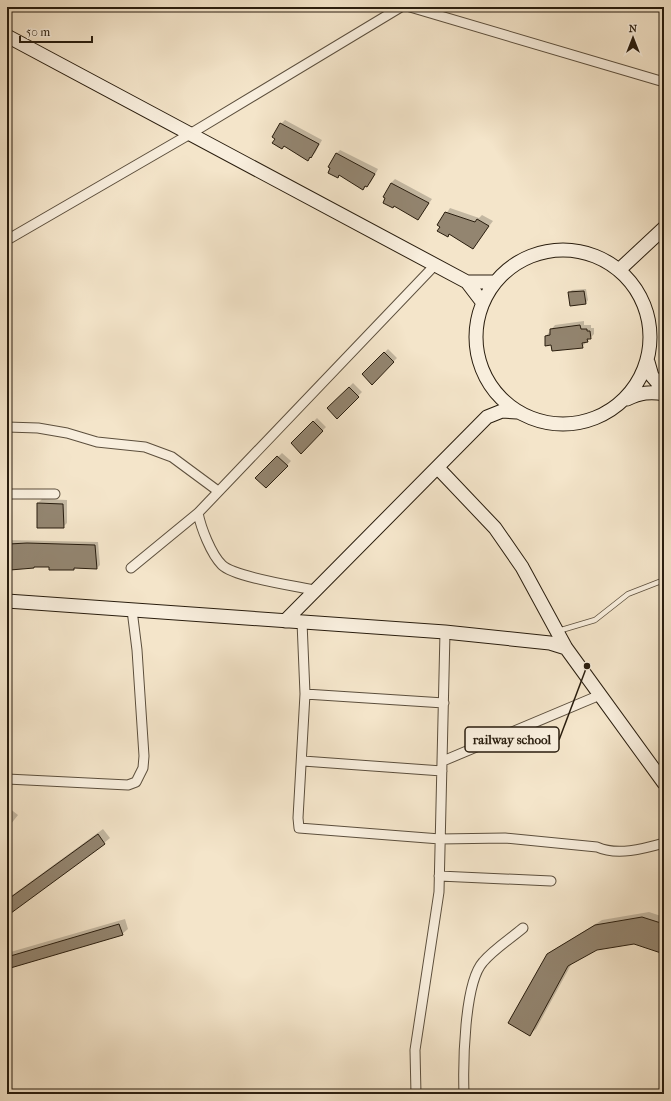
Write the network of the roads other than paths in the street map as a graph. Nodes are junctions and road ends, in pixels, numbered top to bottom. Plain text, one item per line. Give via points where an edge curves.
1 (401, 7) edge
2 (410, 7) edge
3 (7, 36) edge
4 (664, 82) edge
5 (190, 134) junction
6 (664, 228) edge
7 (7, 240) edge
8 (435, 265) junction
9 (619, 270) junction
10 (467, 282) junction
11 (495, 282) junction
12 (483, 303) junction
13 (648, 362) junction
14 (491, 387) junction
15 (664, 390) edge
16 (664, 394) edge
17 (624, 401) junction
18 (517, 412) junction
19 (487, 417) junction
20 (7, 427) edge
21 (438, 468) junction
22 (218, 491) junction
23 (7, 494) edge
24 (55, 494) dead end
25 (198, 512) junction
26 (131, 568) dead end
27 (664, 580) edge
28 (314, 590) junction
29 (7, 601) edge
30 (132, 610) junction
31 (285, 621) junction
32 (302, 622) junction
33 (445, 632) junction
34 (557, 632) junction
35 (566, 648) junction
36 (305, 694) junction
37 (600, 695) junction
38 (444, 703) junction
39 (303, 761) junction
40 (443, 761) junction
41 (442, 771) junction
42 (7, 779) edge
43 (664, 783) edge
44 (440, 839) junction
45 (664, 843) edge
46 (439, 876) junction
47 (551, 881) dead end
48 (522, 928) dead end
49 (416, 1094) edge
50 (464, 1094) edge

1 - 5 street
2 - 4 street
3 - 5 street
5 - 7 street
5 - 8 street
6 - 9 street
8 - 10 street
8 - 22 street
9 - 11 street via 605,260 589,254 555,250 522,260
9 - 13 street via 635,286 646,306 651,340
10 - 11 street
10 - 12 street
11 - 12 street
12 - 14 street via 477,324 476,346 481,367
13 - 15 street via 652,376
13 - 17 street via 638,383
14 - 18 street
14 - 19 street via 492,404
16 - 17 street via 641,393
17 - 18 street via 594,419 572,424 549,424
18 - 19 street via 502,411
19 - 21 street
20 - 22 street via 38,428 97,442 145,447 172,458
21 - 28 street
21 - 34 street via 495,528 522,567
22 - 25 street
23 - 24 street
25 - 26 street
25 - 28 street via 208,541 223,566 241,574
27 - 34 lane via 628,594 595,620
28 - 31 street
29 - 30 street
30 - 31 street
30 - 42 street via 144,756 143,768 136,782 128,785
31 - 32 street
32 - 33 street
32 - 36 street
33 - 35 street via 550,643
33 - 38 street
34 - 35 street
35 - 37 street
36 - 38 street
36 - 39 street
37 - 40 street
37 - 43 street
38 - 40 street
39 - 41 street
39 - 44 street via 299,828
40 - 41 street
41 - 44 street
44 - 45 street via 505,838 596,847 605,851 642,849
44 - 46 street
46 - 47 street
46 - 49 street via 439,892 415,1050
48 - 50 street via 482,962 473,981 463,1061

